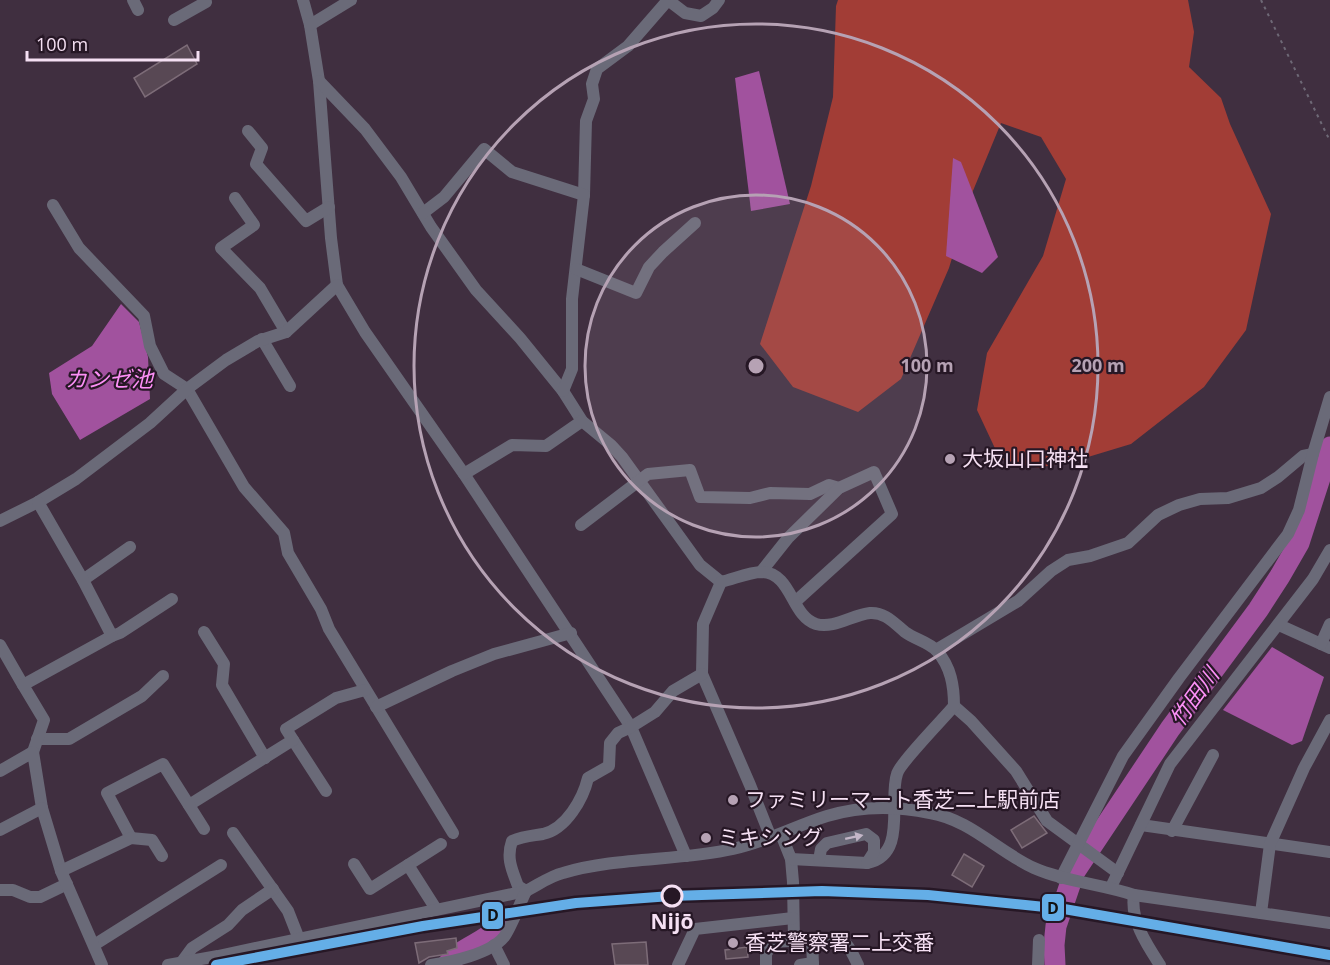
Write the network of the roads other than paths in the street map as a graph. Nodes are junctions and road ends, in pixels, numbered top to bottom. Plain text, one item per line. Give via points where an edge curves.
1 (205, 0) edge
2 (303, 0) edge
3 (351, 0) edge
4 (719, 0) edge
5 (174, 20) dead end
6 (310, 25) junction
7 (319, 81) junction
8 (248, 131) dead end
9 (584, 195) junction
10 (235, 198) dead end
11 (53, 205) dead end
12 (329, 207) junction
13 (423, 213) junction
14 (695, 223) dead end
15 (576, 269) junction
16 (337, 285) junction
17 (286, 332) junction
18 (262, 339) junction
19 (290, 386) dead end
20 (187, 389) junction
21 (563, 392) junction
22 (1330, 397) edge
23 (582, 421) junction
24 (1313, 454) junction
25 (464, 474) junction
26 (639, 481) junction
27 (839, 488) junction
28 (38, 502) junction
29 (0, 521) edge
30 (581, 525) dead end
31 (130, 547) dead end
32 (1330, 550) edge
33 (761, 572) junction
34 (83, 580) junction
35 (721, 582) junction
36 (172, 599) dead end
37 (795, 602) junction
38 (1330, 624) edge
39 (1279, 625) junction
40 (204, 632) dead end
41 (571, 633) junction
42 (112, 636) junction
43 (0, 645) edge
44 (1326, 646) edge
45 (936, 650) junction
46 (702, 674) junction
47 (163, 676) dead end
48 (23, 685) junction
49 (365, 690) junction
50 (954, 706) junction
51 (376, 707) junction
52 (1330, 720) edge
53 (631, 727) junction
54 (37, 740) junction
55 (293, 740) junction
56 (33, 752) junction
57 (1213, 755) dead end
58 (265, 758) junction
59 (0, 771) edge
60 (326, 791) dead end
61 (189, 805) junction
62 (42, 808) junction
63 (895, 809) junction
64 (1141, 825) junction
65 (204, 829) dead end
66 (0, 830) edge
67 (1172, 831) junction
68 (233, 832) dead end
69 (453, 833) dead end
70 (776, 836) junction
71 (131, 838) junction
72 (441, 844) dead end
73 (1079, 844) junction
74 (1270, 844) junction
75 (1330, 852) edge
76 (162, 856) dead end
77 (686, 856) junction
78 (791, 859) junction
79 (819, 860) junction
80 (867, 863) junction
81 (354, 864) dead end
82 (221, 865) dead end
83 (408, 865) junction
84 (61, 872) junction
85 (1118, 873) junction
86 (1060, 878) junction
87 (67, 884) junction
88 (1111, 887) junction
89 (273, 889) junction
90 (0, 890) edge
91 (526, 891) junction
92 (1134, 895) junction
93 (436, 909) junction
94 (1261, 913) junction
95 (794, 918) junction
96 (1330, 923) edge
97 (299, 939) junction
98 (812, 940) junction
99 (1039, 940) dead end
100 (794, 941) junction
101 (94, 945) junction
102 (494, 945) junction
103 (182, 963) junction
104 (449, 963) edge
105 (808, 964) edge
106 (102, 965) edge
107 (168, 965) edge
108 (504, 965) edge
109 (678, 965) edge
110 (766, 965) edge
111 (858, 965) edge
112 (1038, 965) edge
113 (1160, 965) edge

1 - 5 street via 206,3
2 - 6 street
3 - 6 street
4 - 9 street via 701,16 685,13 668,0 628,46 597,69 592,84 594,99 586,121
6 - 7 street
7 - 12 street
7 - 13 street via 365,129
8 - 12 street via 262,148 256,164 306,221
9 - 13 street via 512,172 484,149 444,197
9 - 15 street
10 - 17 street via 254,225 221,248 260,288
11 - 20 street via 79,248 144,316 150,346 164,374
12 - 16 street
13 - 21 street via 476,290
14 - 15 street via 649,267 636,292
15 - 21 street via 572,369
16 - 17 street
16 - 25 street
17 - 18 street
18 - 19 street
18 - 20 street
20 - 28 street via 118,448
20 - 49 street via 244,487 284,533 288,553
21 - 23 street
22 - 24 street
23 - 25 street via 546,446 512,445
23 - 26 street via 611,445
24 - 45 street via 1303,456 1261,488 1228,498 1179,505 1158,514 1128,543 1068,560 1018,602
24 - 73 street via 1299,510 1288,534 1124,756
25 - 41 street
26 - 27 street via 648,474 690,470 700,497 750,498 770,493 810,494 829,485
26 - 30 street
26 - 35 street via 700,565
27 - 33 street via 788,538
27 - 37 street via 874,472 892,514
28 - 29 street
28 - 34 street
31 - 34 street
32 - 39 street
33 - 35 street
33 - 37 street via 773,575
34 - 42 street
35 - 46 street via 704,624
36 - 42 street
37 - 45 street via 802,614 817,624 881,614
38 - 44 street
39 - 44 street
39 - 64 street via 1170,764
40 - 58 street via 224,664 222,685
41 - 51 street via 494,654
41 - 53 street
42 - 48 street
43 - 48 street
45 - 50 street via 953,680
46 - 53 street via 673,691 655,712
46 - 70 street
47 - 54 street via 142,696 69,739
48 - 54 street via 44,720
49 - 51 street
49 - 55 street via 336,698 286,729
50 - 63 street via 897,773
50 - 73 street via 1016,771 1047,821
51 - 69 street
52 - 74 street
53 - 77 street
53 - 91 street via 618,733 610,743 609,765 588,778 578,803 558,828 512,841 507,854 518,886
54 - 56 street
55 - 58 street
55 - 60 street
56 - 59 street
56 - 62 street
57 - 67 street
58 - 61 street
61 - 65 street
61 - 71 street via 163,765 107,793
62 - 66 street
62 - 84 street
63 - 70 street via 866,808 829,815
63 - 80 street via 894,832 883,855
63 - 86 street via 958,821 1032,867
64 - 67 street
64 - 85 street
67 - 74 street
68 - 89 street
70 - 77 street via 733,849
70 - 78 street
71 - 76 street via 152,840
71 - 84 street
72 - 83 street
73 - 85 street
73 - 86 street
74 - 75 street
74 - 94 street
77 - 91 street via 561,873
78 - 79 street
78 - 95 street
79 - 80 street
79 -> 80 street via 826,843 866,834 874,840 874,852
81 - 83 street via 370,889
82 - 101 street
83 - 93 street
84 - 87 street
85 - 88 street
86 - 88 street
87 - 90 street via 40,897
87 - 101 street
88 - 92 street
89 - 97 street via 288,911
89 - 103 street via 192,948
91 - 93 street
91 - 102 street via 504,937
92 - 94 street
92 - 113 street via 1132,905 1144,939
93 - 97 street
94 - 96 street
95 - 100 street
95 - 109 street via 695,929
97 - 103 street
98 - 100 street
98 - 105 street
98 - 111 street via 846,944
99 - 112 street
100 - 110 street via 773,942 766,954
101 - 106 street
102 - 104 street
102 - 108 street
103 - 107 street

